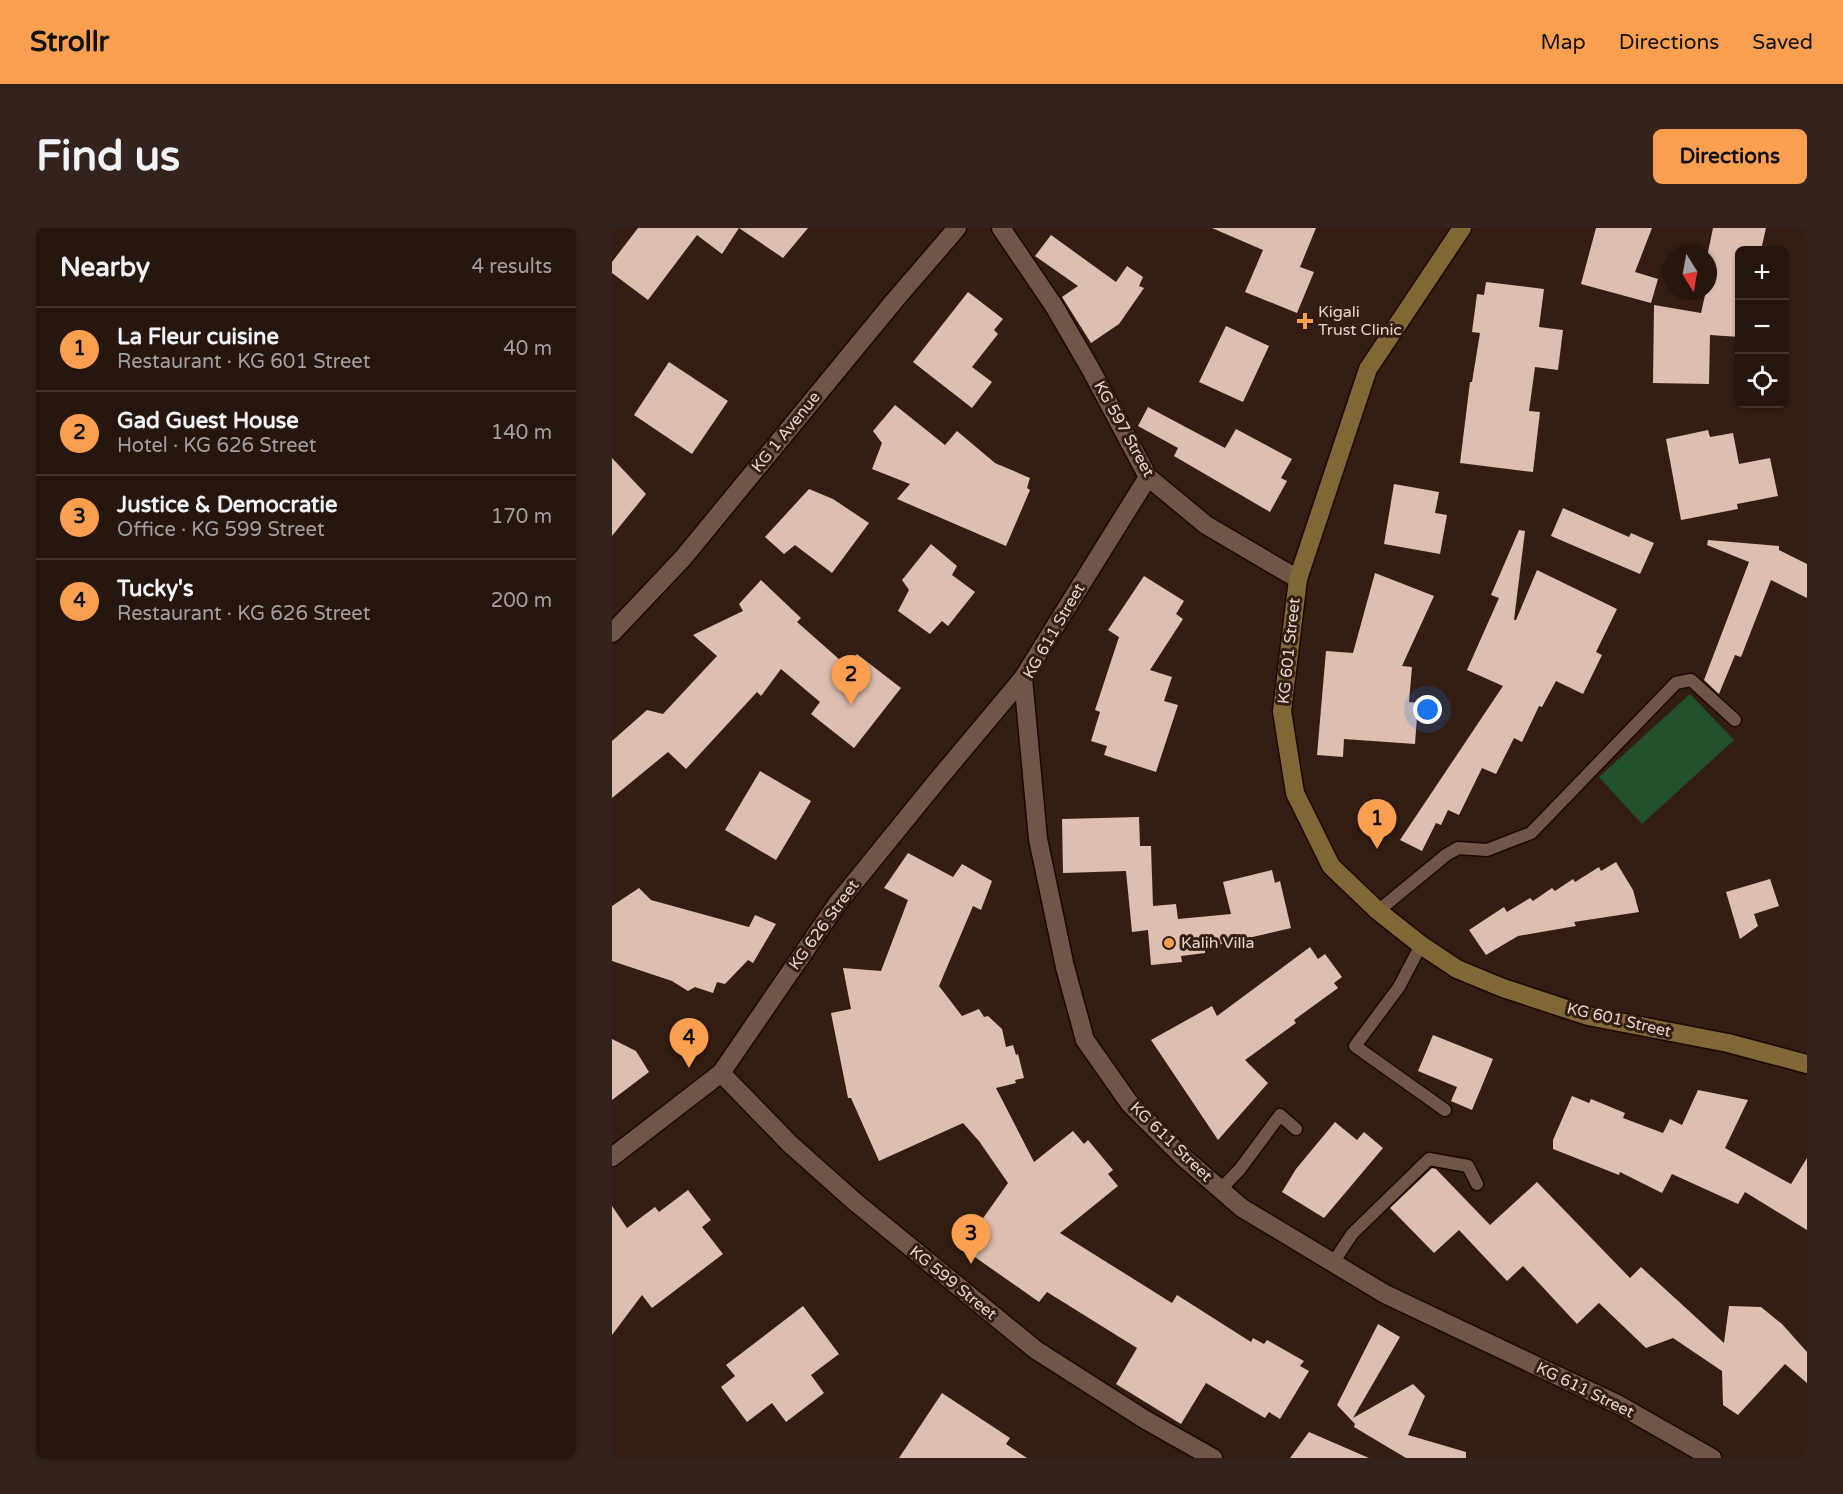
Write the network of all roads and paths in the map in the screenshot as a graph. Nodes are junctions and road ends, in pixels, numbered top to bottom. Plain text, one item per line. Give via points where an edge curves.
1 (957, 228) edge
2 (1001, 228) edge
3 (1462, 228) edge
4 (1148, 477) junction
5 (1298, 579) junction
6 (612, 633) edge
7 (1023, 678) junction
8 (1735, 720) dead end
9 (1378, 910) junction
10 (1421, 945) junction
11 (1807, 1064) edge
12 (721, 1072) junction
13 (1445, 1110) dead end
14 (1296, 1129) dead end
15 (612, 1157) edge
16 (1477, 1184) dead end
17 (1220, 1190) junction
18 (1333, 1263) junction
19 (1213, 1458) edge
20 (1712, 1458) edge

1 - 6 street, KG 1 Avenue via 683,558
2 - 4 street, KG 597 Street via 1054,306
3 - 5 main road, KG 601 Street via 1368,369
4 - 5 street, KG 597 Street via 1206,525
4 - 7 street, KG 611 Street
5 - 9 main road, KG 601 Street via 1282,711 1295,793 1331,866
7 - 12 street, KG 626 Street via 837,904
7 - 17 street, KG 611 Street via 1038,839 1085,1040 1130,1104
8 - 9 lane via 1690,680 1676,683 1531,833 1487,850 1458,848
9 - 10 main road, KG 601 Street
10 - 11 main road, KG 601 Street via 1457,969 1588,1016 1728,1042
10 - 13 lane via 1399,987 1355,1046
12 - 15 street, KG 626 Street
12 - 19 street, KG 599 Street via 790,1144 854,1201 1036,1350
14 - 17 lane via 1280,1115
16 - 18 lane via 1468,1166 1429,1159 1352,1234
17 - 18 street, KG 611 Street via 1242,1208
18 - 20 street, KG 611 Street via 1385,1294 1619,1405

